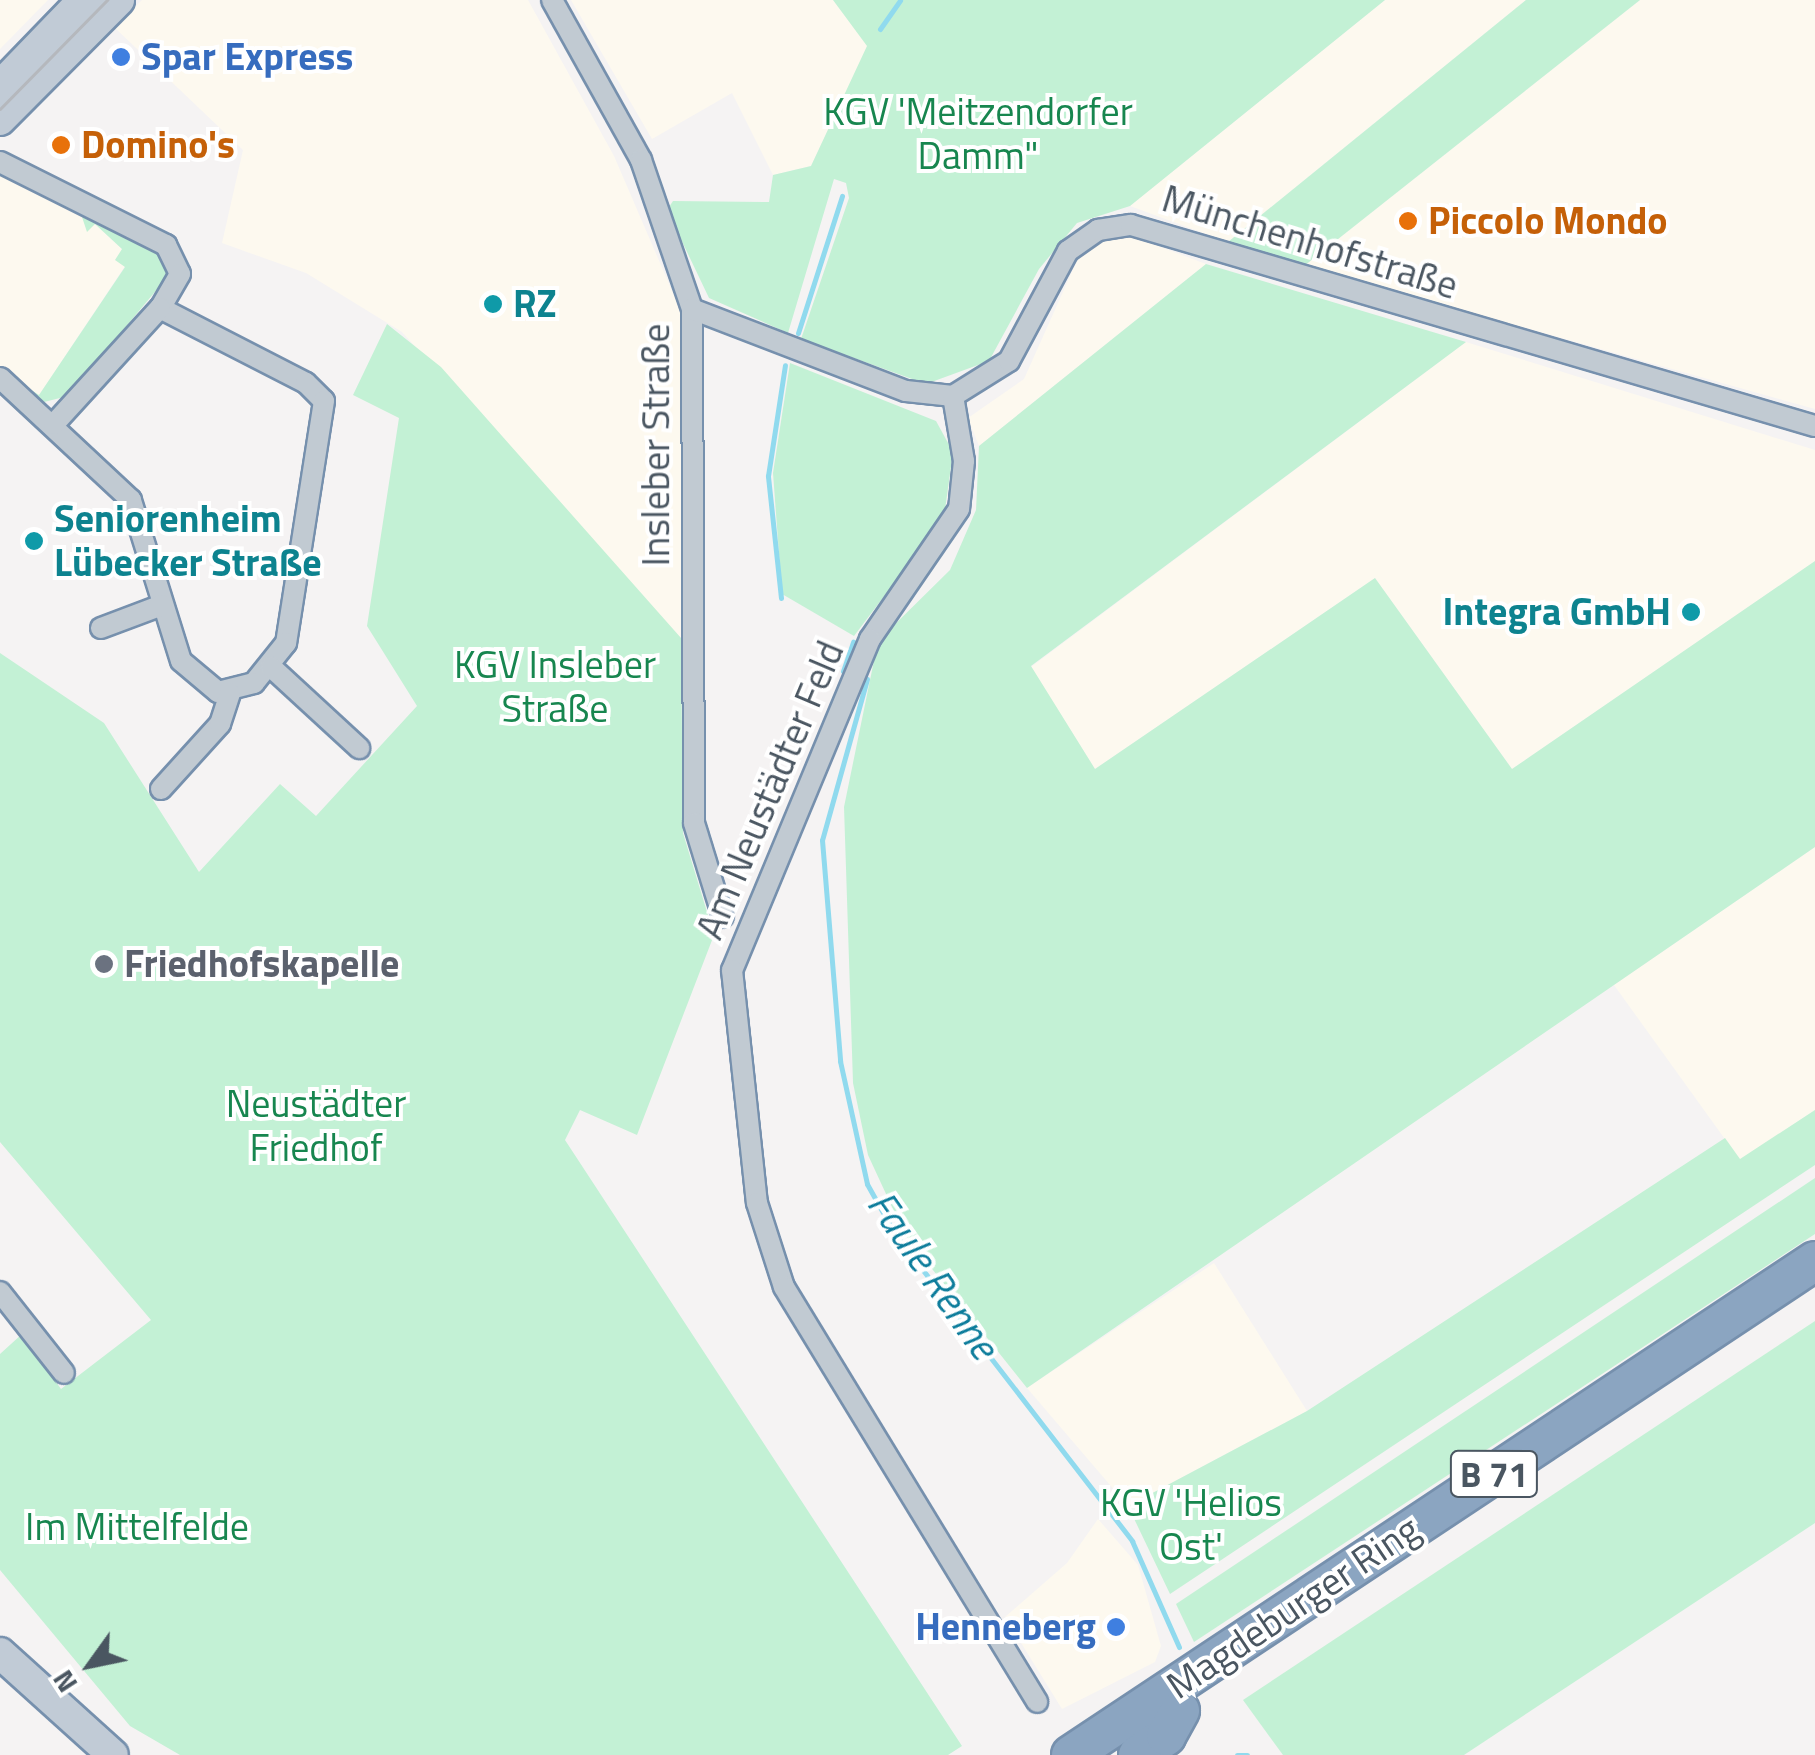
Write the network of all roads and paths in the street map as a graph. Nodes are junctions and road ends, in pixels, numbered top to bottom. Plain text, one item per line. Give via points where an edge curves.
1 (83, 0) edge
2 (119, 0) edge
3 (552, 0) edge
4 (0, 86) edge
5 (0, 120) edge
6 (0, 162) edge
7 (160, 308) junction
8 (692, 308) junction
9 (0, 378) edge
10 (952, 396) junction
11 (54, 424) junction
12 (1815, 426) edge
13 (162, 605) junction
14 (101, 628) dead end
15 (271, 667) junction
16 (230, 694) junction
17 (359, 748) dead end
18 (161, 789) dead end
19 (724, 917) dead end
20 (1815, 1260) edge
21 (1815, 1287) edge
22 (0, 1292) edge
23 (64, 1373) dead end
24 (0, 1653) edge
25 (1177, 1699) junction
26 (1037, 1702) dead end
27 (113, 1755) edge
28 (1039, 1755) edge
29 (1071, 1755) edge
30 (1114, 1755) edge
31 (1138, 1755) edge

1 - 4 main road
2 - 5 main road
3 - 8 street, Insleber Straße via 641,160
6 - 7 street via 166,245 180,274
7 - 11 street
7 - 15 street via 306,383 324,401 286,642
8 - 10 street via 906,392
8 - 19 street, Insleber Straße via 694,822
9 - 11 street
10 - 12 street, Münchenhofstraße via 1009,361 1068,250 1098,230 1131,225
10 - 26 street, Am Neustädter Feld via 965,473 957,514 870,639 732,970 757,1203 784,1286
11 - 13 street via 131,500
13 - 14 street
13 - 16 street via 182,661
15 - 16 street
15 - 17 street
16 - 18 street via 220,724
20 - 25 highway, Magdeburger Ring / B 71
21 - 25 highway, Magdeburger Ring / B 71
22 - 23 street
24 - 27 main road
25 - 28 highway via 1149,1689
25 - 29 highway, Magdeburger Ring / B 71
25 - 30 highway, Magdeburger Ring / B 71
25 - 31 highway via 1166,1736

